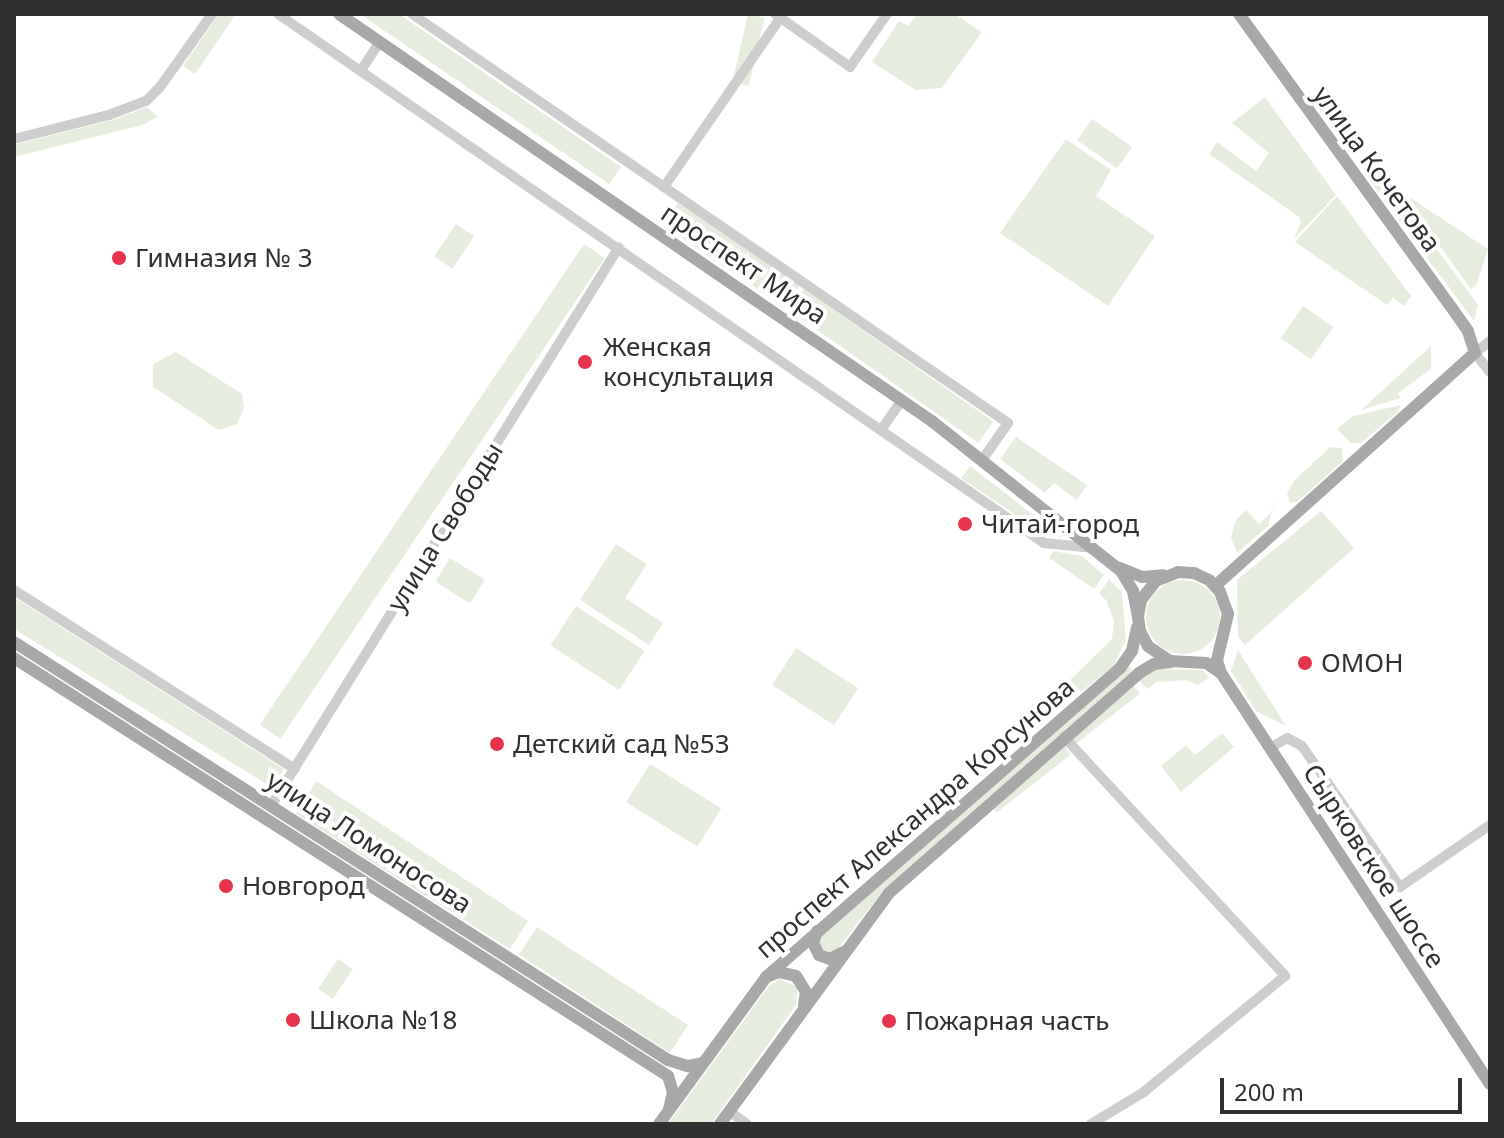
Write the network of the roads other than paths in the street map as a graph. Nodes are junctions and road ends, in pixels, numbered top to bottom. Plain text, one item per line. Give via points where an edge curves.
1 (212, 14) edge
2 (278, 14) edge
3 (339, 14) edge
4 (412, 14) edge
5 (887, 14) edge
6 (1239, 14) edge
7 (778, 16) edge
8 (380, 42) junction
9 (361, 70) junction
10 (14, 139) edge
11 (664, 187) junction
12 (619, 247) junction
13 (1490, 341) edge
14 (1475, 353) junction
15 (1490, 372) edge
16 (902, 400) junction
17 (881, 430) junction
18 (982, 460) junction
19 (1094, 548) junction
20 (1114, 565) junction
21 (1170, 574) junction
22 (1215, 586) junction
23 (14, 590) edge
24 (1138, 619) junction
25 (1226, 630) junction
26 (14, 642) edge
27 (14, 658) edge
28 (1183, 662) junction
29 (1221, 673) junction
30 (149, 736) junction
31 (1064, 737) junction
32 (1270, 748) junction
33 (295, 769) junction
34 (271, 806) junction
35 (1490, 825) edge
36 (359, 870) junction
37 (817, 931) junction
38 (847, 948) junction
39 (766, 977) junction
40 (802, 1009) junction
41 (703, 1063) junction
42 (675, 1064) junction
43 (668, 1076) junction
44 (1490, 1084) edge
45 (669, 1110) junction
46 (729, 1111) junction
47 (659, 1124) edge
48 (720, 1124) edge
49 (747, 1124) edge
50 (1091, 1124) edge

1 - 10 street via 146,101
2 - 9 street
3 - 8 main road, проспект Мира
4 - 11 street
5 - 7 street via 850,67
6 - 14 main road, улица Кочетова via 1461,321
7 - 11 street
8 - 9 street
8 - 16 main road, проспект Мира
9 - 12 street
11 - 18 street via 1008,423
12 - 17 street
12 - 33 street, улица Свободы
13 - 14 street
14 - 15 street
14 - 22 main road
16 - 17 street
16 - 18 main road, проспект Мира
17 - 19 street via 1044,543
18 - 19 main road, проспект Мира
19 - 20 main road, проспект Мира
20 - 21 main road, проспект Мира via 1142,577
20 - 24 main road, проспект Мира via 1133,591
21 - 22 main road via 1194,573
21 - 24 main road via 1145,593
22 - 25 main road via 1227,606
23 - 33 street
24 - 28 main road via 1143,639 1154,652
24 - 37 main road, проспект Александра Корсунова via 1132,651 1120,668
25 - 28 main road via 1212,652
25 - 29 main road via 1217,660
26 - 30 main road, улица Ломоносова
27 - 30 main road, улица Ломоносова
28 - 29 main road via 1206,663
28 - 31 main road, проспект Александра Корсунова via 1148,667
29 - 32 main road, Сырковское шоссе
30 - 34 main road, улица Ломоносова
30 - 36 main road, улица Ломоносова
31 - 38 main road, проспект Александра Корсунова via 895,887
31 - 50 street via 1285,976 1144,1092
32 - 35 street via 1287,738 1302,746 1400,887
32 - 44 main road, Сырковское шоссе
33 - 34 street, улица Свободы
34 - 36 main road, улица Ломоносова
36 - 42 main road, улица Ломоносова
36 - 43 main road, улица Ломоносова
37 - 38 main road via 814,949 823,958
37 - 39 main road, проспект Александра Корсунова
38 - 40 main road, проспект Александра Корсунова
39 - 40 main road via 779,972 796,976 806,992
39 - 41 main road, проспект Александра Корсунова
40 - 46 main road, проспект Александра Корсунова
41 - 42 main road
41 - 45 main road, проспект Александра Корсунова
42 - 43 main road via 676,1071
43 - 45 main road via 673,1092
45 - 47 main road, проспект Александра Корсунова
46 - 48 main road, проспект Александра Корсунова
46 - 49 street

